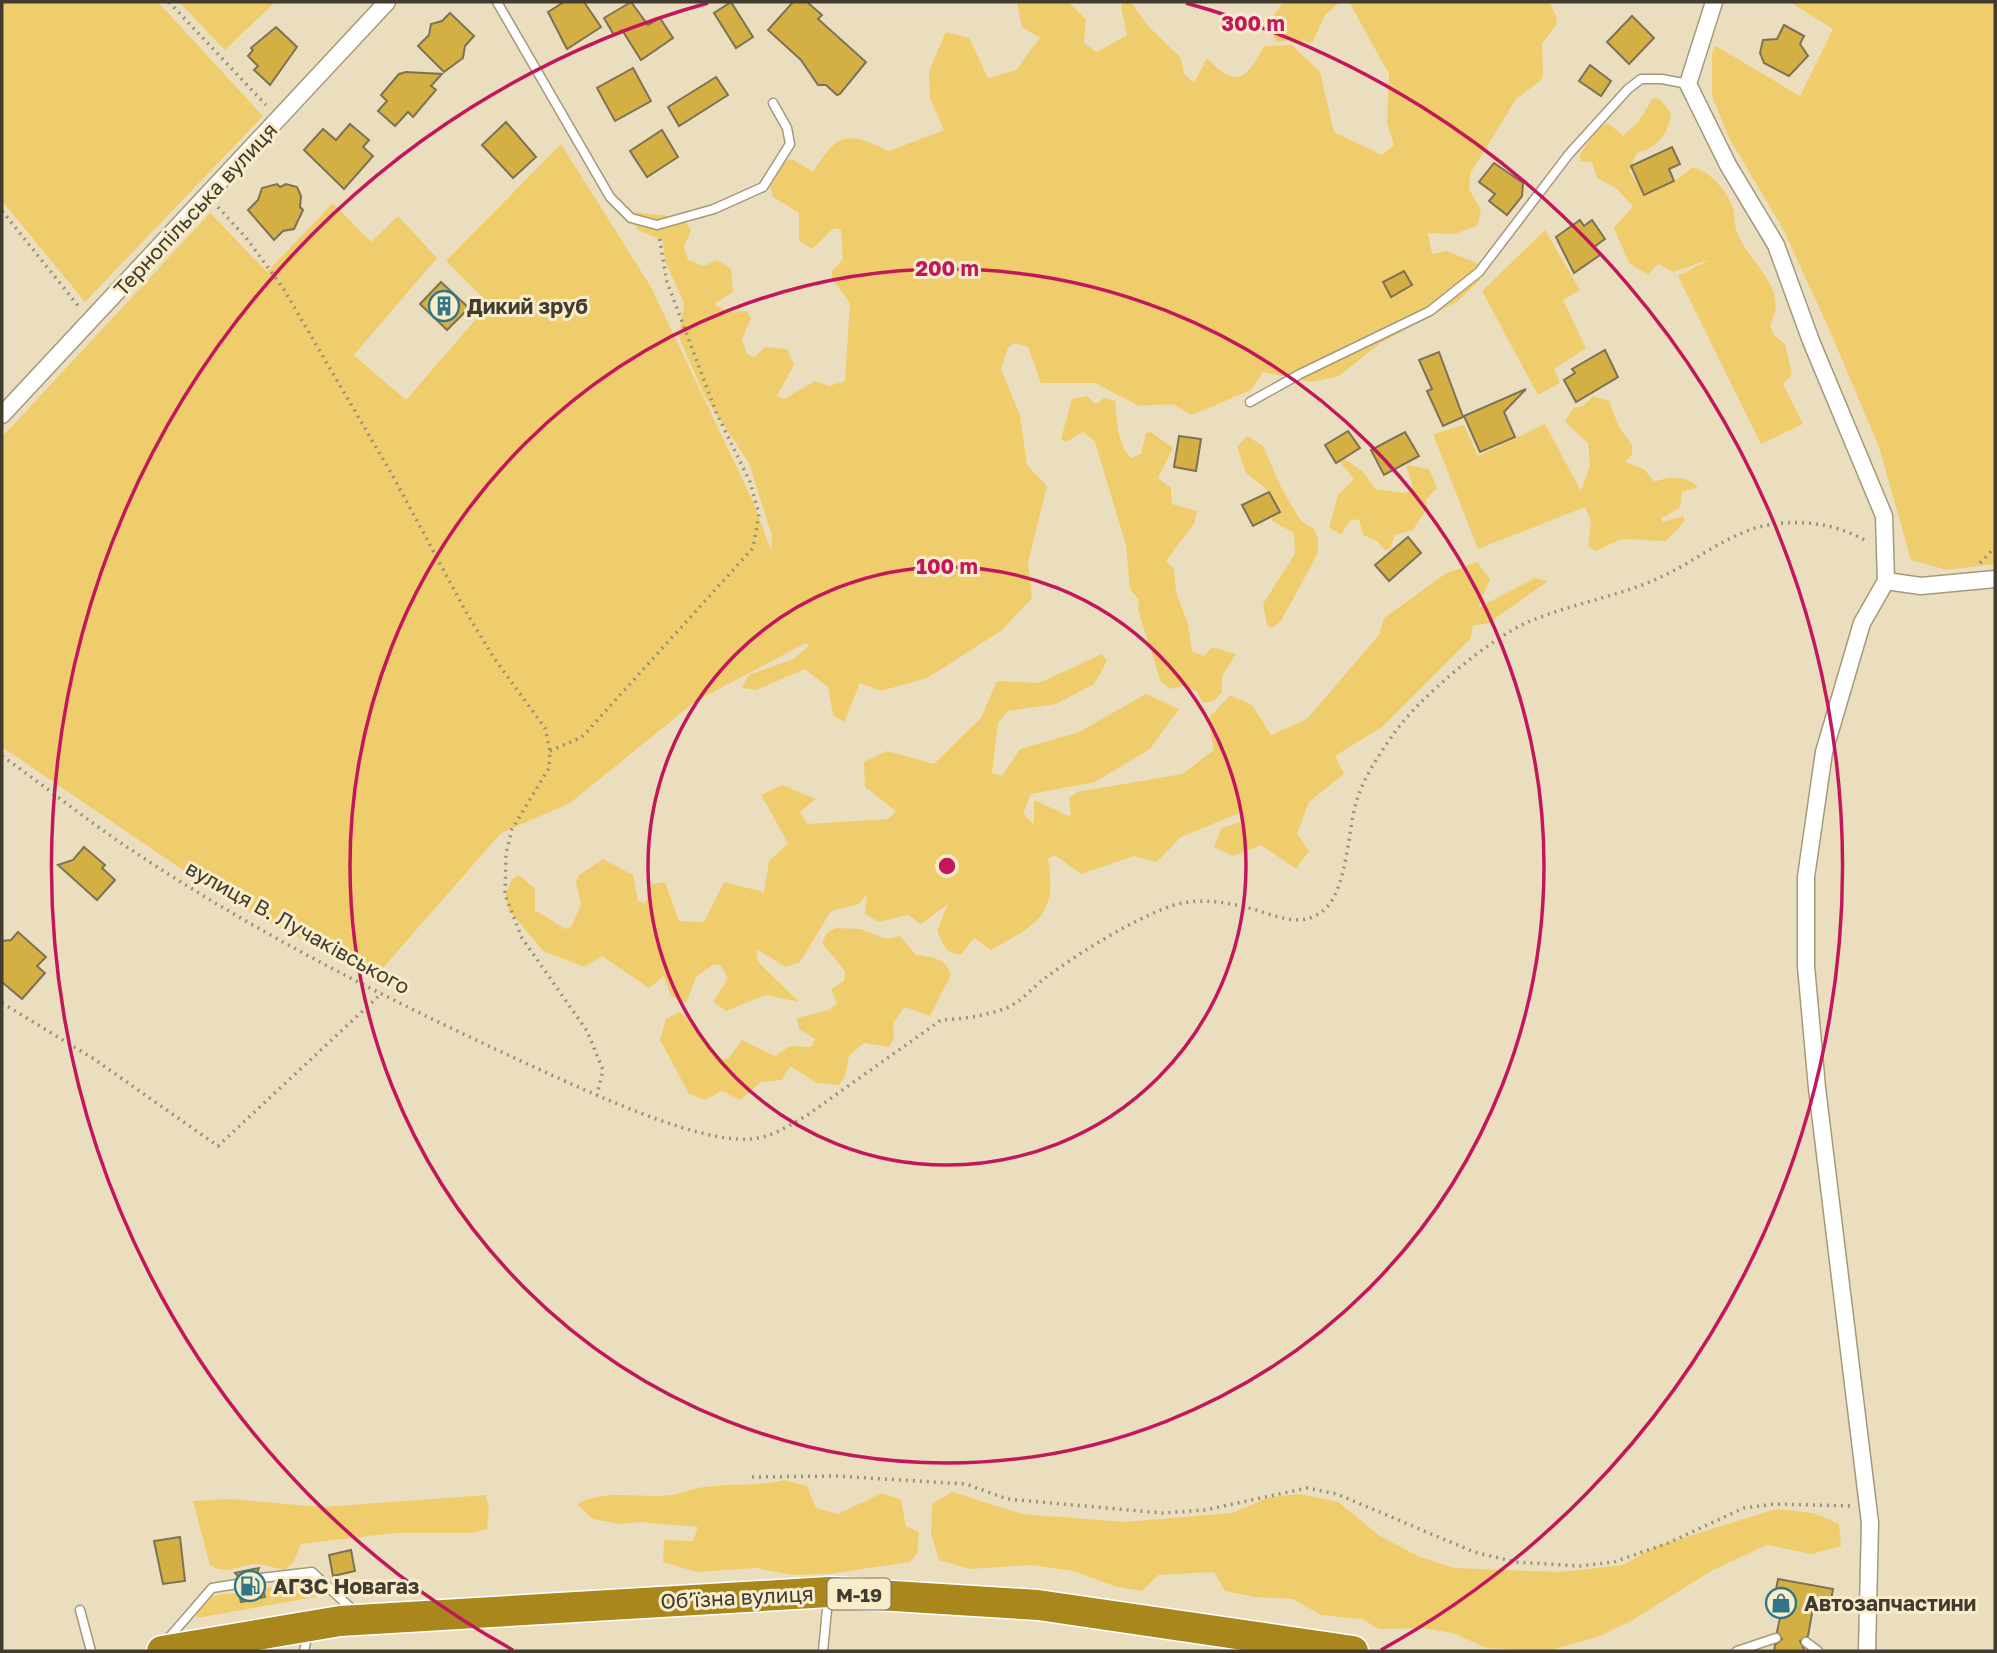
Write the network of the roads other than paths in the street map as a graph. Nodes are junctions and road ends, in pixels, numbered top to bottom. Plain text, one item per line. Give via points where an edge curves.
1 (387, 2) edge
2 (497, 2) edge
3 (1714, 2) edge
4 (1688, 84) junction
5 (773, 103) dead end
6 (1250, 402) dead end
7 (2, 415) edge
8 (1995, 579) edge
9 (1886, 581) junction
10 (261, 1578) dead end
11 (237, 1584) dead end
12 (829, 1592) junction
13 (80, 1610) dead end
14 (362, 1619) junction
15 (307, 1638) edge
16 (1776, 1638) dead end
17 (1806, 1642) dead end
18 (91, 1651) edge
19 (159, 1651) edge
20 (822, 1651) edge
21 (1353, 1651) edge
22 (1737, 1651) edge
23 (1818, 1651) edge
24 (1867, 1651) edge

1 - 7 street, Тернопільська вулиця
2 - 5 lane via 610,197 631,218 657,225 714,209 763,187 790,144
3 - 4 street
4 - 6 lane via 1641,79 1628,89 1569,153 1479,272 1430,311
4 - 9 street via 1728,165 1776,245 1811,341 1868,471 1884,516
8 - 9 street via 1922,586
9 - 24 street via 1862,623 1824,752 1806,877 1806,965 1817,1088 1868,1506
10 - 14 lane via 312,1572
11 - 19 lane via 212,1588
12 - 14 highway, Обʼїзна вулиця / М-19
12 - 20 lane
12 - 21 highway, Обʼїзна вулиця / М-19 via 1038,1605
13 - 18 lane
14 - 15 highway, Обʼїзна вулиця / М-19
15 - 19 highway, Обʼїзна вулиця / М-19
16 - 22 lane
17 - 23 lane

